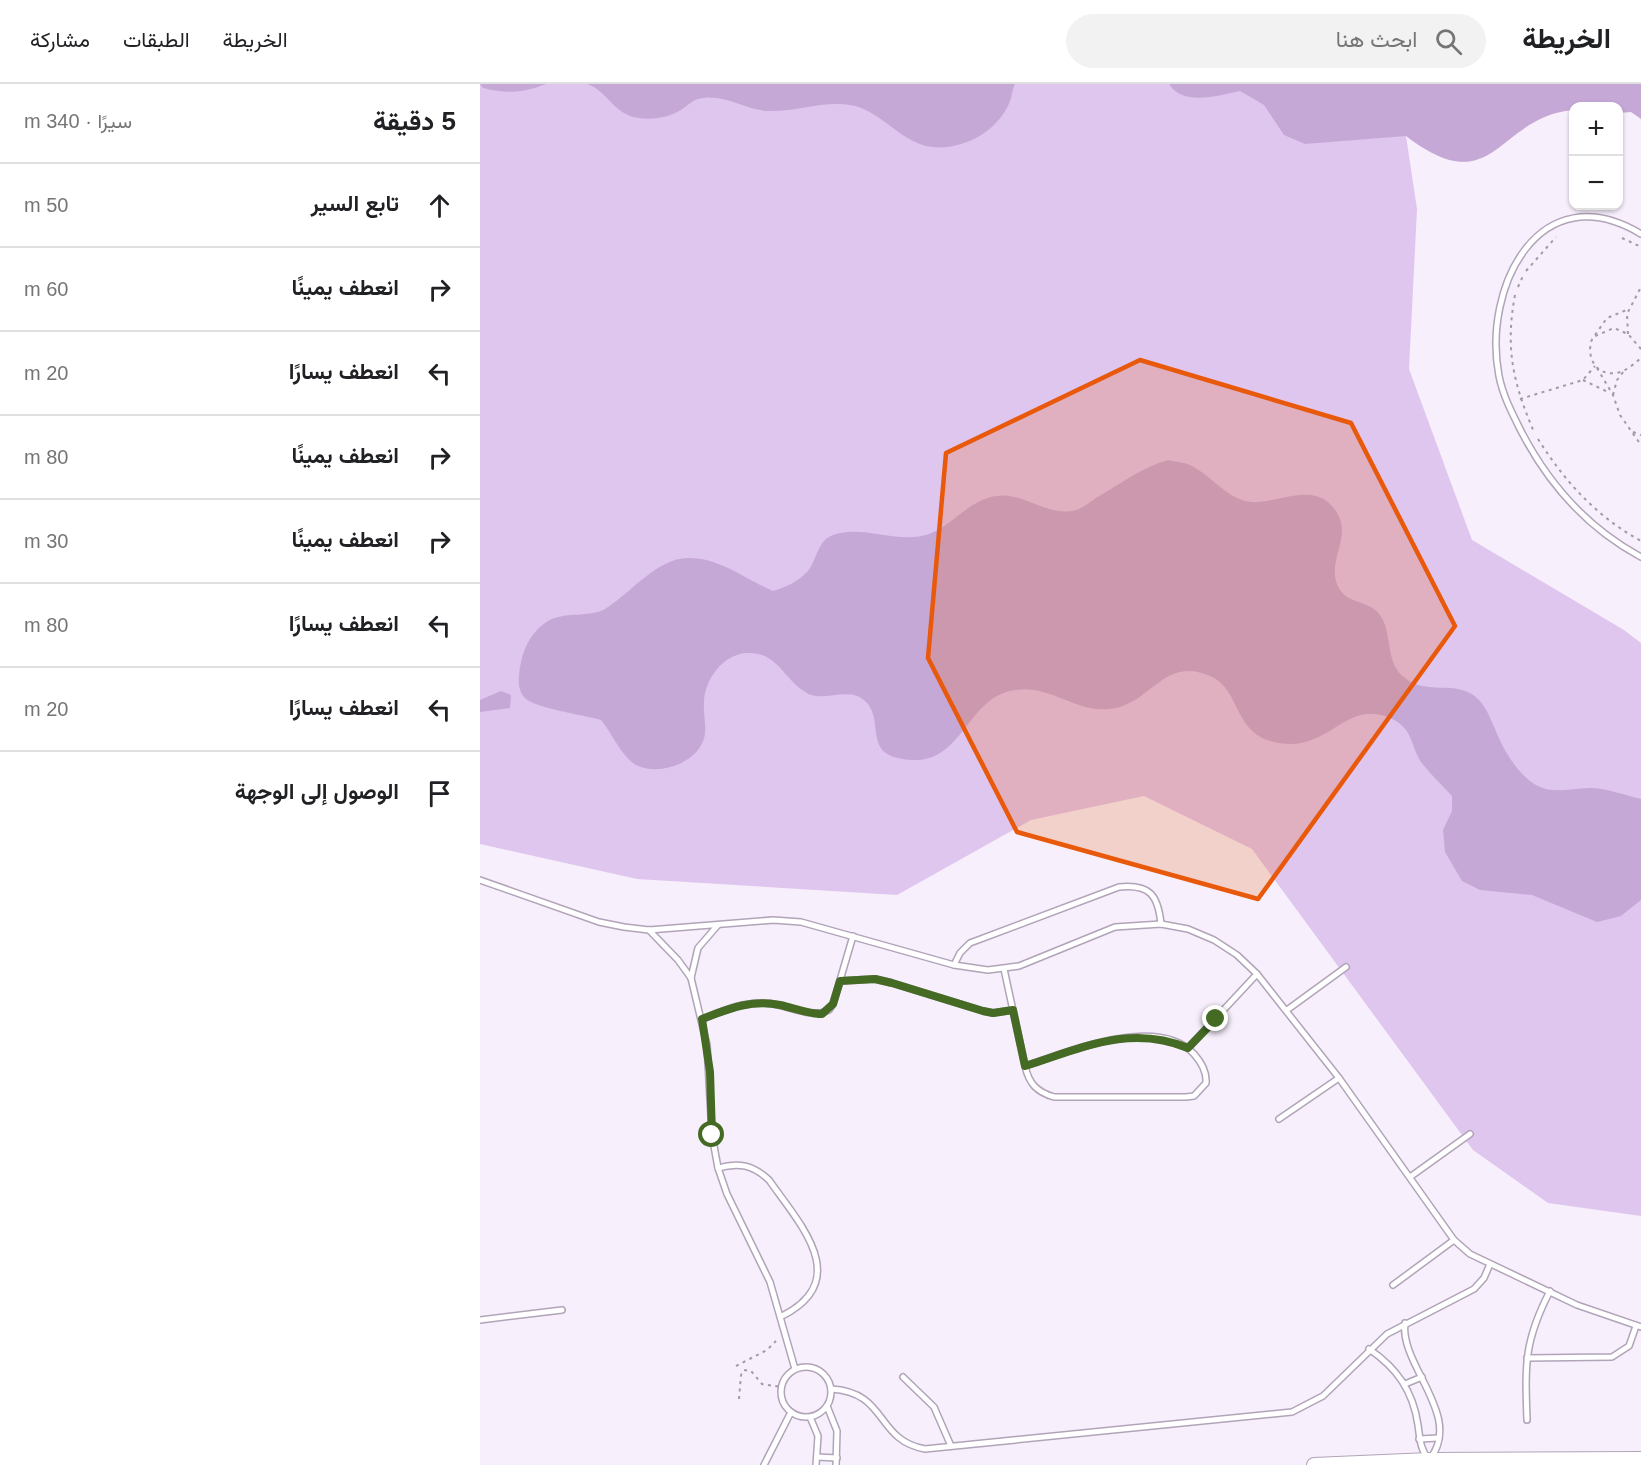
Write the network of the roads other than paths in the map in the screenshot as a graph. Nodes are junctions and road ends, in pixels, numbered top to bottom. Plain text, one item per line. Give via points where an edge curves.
1 (1641, 234) edge
2 (1641, 557) edge
3 (480, 880) edge
4 (1161, 924) junction
5 (718, 925) junction
6 (649, 930) junction
7 (853, 936) junction
8 (954, 965) junction
9 (1346, 967) dead end
10 (1004, 969) junction
11 (1257, 974) junction
12 (691, 978) junction
13 (840, 981) junction
14 (1013, 1010) junction
15 (1287, 1010) junction
16 (702, 1019) junction
17 (1188, 1048) junction
18 (1025, 1066) junction
19 (1339, 1078) junction
20 (1279, 1119) dead end
21 (1470, 1134) dead end
22 (718, 1168) junction
23 (1410, 1177) junction
24 (1454, 1240) junction
25 (1490, 1264) junction
26 (1393, 1285) dead end
27 (1550, 1291) junction
28 (562, 1310) dead end
29 (782, 1316) junction
30 (480, 1320) edge
31 (1405, 1323) junction
32 (1639, 1327) edge
33 (1369, 1349) junction
34 (1527, 1358) junction
35 (795, 1370) junction
36 (903, 1377) dead end
37 (1422, 1377) junction
38 (1405, 1384) junction
39 (831, 1389) junction
40 (827, 1406) junction
41 (791, 1412) junction
42 (810, 1417) junction
43 (1527, 1420) dead end
44 (1438, 1438) junction
45 (1419, 1439) junction
46 (951, 1446) junction
47 (817, 1457) junction
48 (1641, 1459) edge
49 (836, 1462) edge
50 (1429, 1463) edge
51 (764, 1465) edge
52 (816, 1465) edge
53 (1314, 1465) edge

1 - 2 lane via 1620,222 1588,216 1564,220 1540,232 1511,271 1501,302 1496,339 1506,399 1544,474 1584,517
3 - 6 lane via 599,922
4 - 8 lane via 1156,899 1146,890 1119,887 970,943
4 - 10 lane via 1115,927
4 - 11 lane via 1188,929 1214,940
5 - 6 lane
5 - 7 lane via 773,920 801,922
5 - 12 lane via 698,948
6 - 12 lane
7 - 8 lane
7 - 13 lane
8 - 10 lane
9 - 15 lane
10 - 14 lane
11 - 15 lane
11 - 17 lane
12 - 16 lane
13 - 14 lane via 875,979 983,1011
13 - 16 lane via 833,1004 822,1014 753,1003
14 - 18 lane
15 - 19 lane
16 - 22 lane
17 - 18 lane via 1147,1036 1124,1038
17 - 18 lane via 1207,1074 1202,1091 1194,1096 1054,1097 1034,1087
19 - 20 lane
19 - 23 lane
21 - 23 lane
22 - 29 lane
22 - 29 lane via 732,1164 759,1170 815,1248 819,1265 809,1296
23 - 24 lane
24 - 25 lane
24 - 26 lane
25 - 27 lane
25 - 31 lane via 1474,1289
27 - 32 lane
27 - 34 lane via 1534,1321
28 - 30 lane
29 - 35 lane
31 - 33 lane
31 - 37 lane via 1405,1341
32 - 34 lane via 1629,1346 1612,1357
33 - 38 lane via 1396,1370
33 - 46 lane via 1323,1396 1292,1412
34 - 43 lane
35 - 39 lane via 814,1368 823,1372
35 - 41 lane via 782,1387 785,1405
36 - 46 lane via 934,1407
37 - 38 lane
37 - 44 lane via 1434,1406
38 - 45 lane via 1415,1411
39 - 40 lane
39 - 46 lane via 849,1390 866,1399 895,1437 910,1446
40 - 42 lane
40 - 49 lane via 837,1431
41 - 42 lane
41 - 51 lane
42 - 47 lane via 818,1436
44 - 45 lane
44 - 50 lane
45 - 50 lane
47 - 49 lane
47 - 52 lane
48 - 50 street
50 - 53 street

